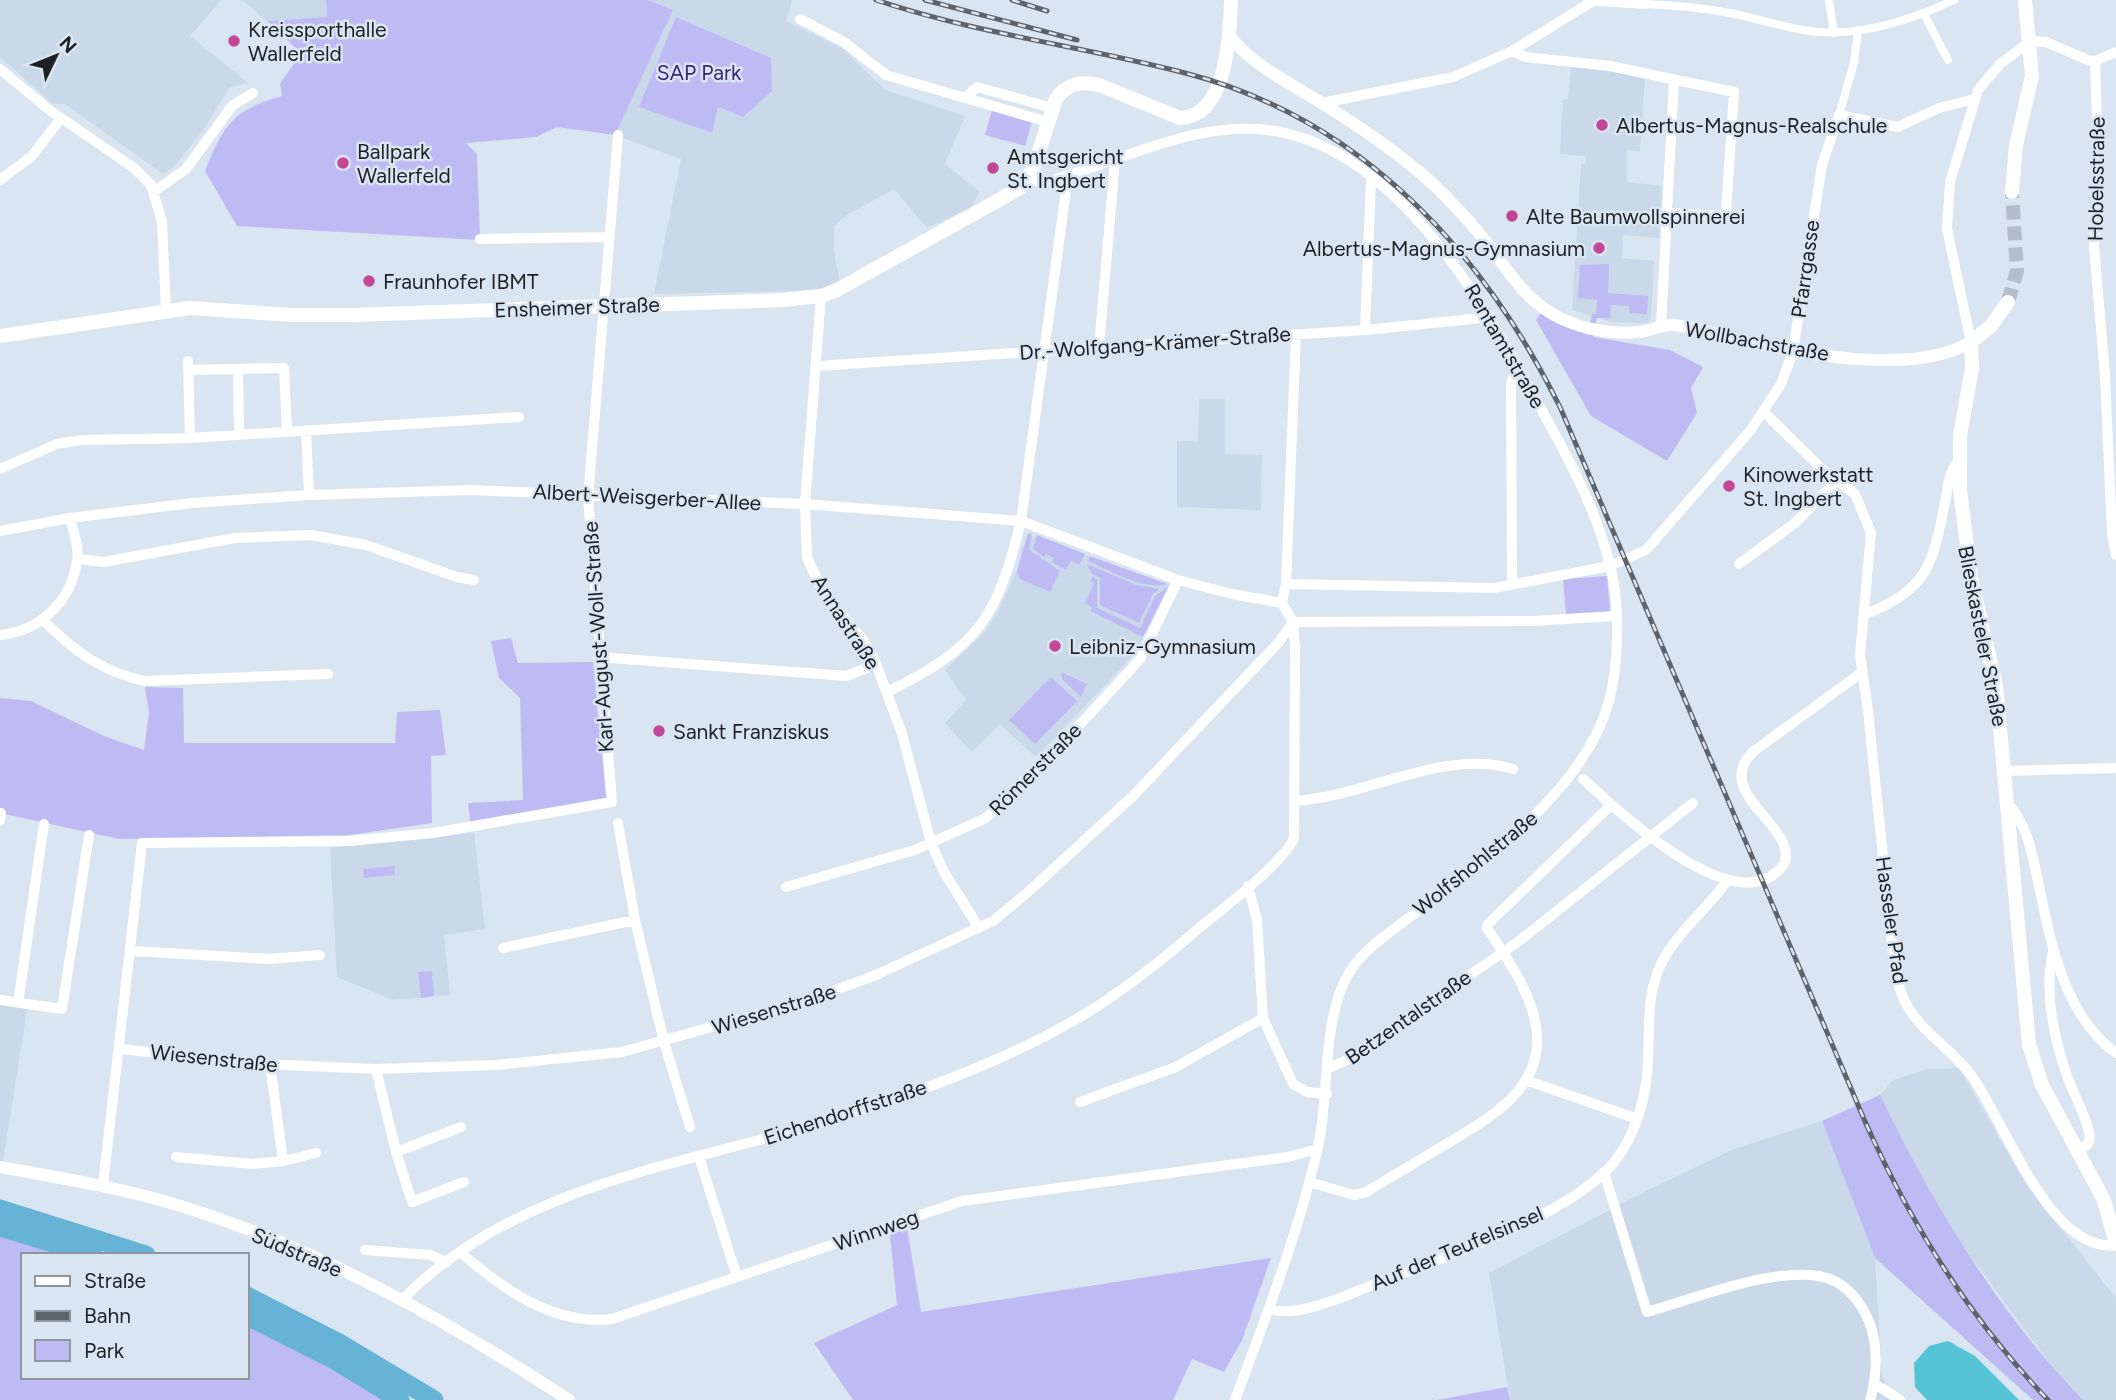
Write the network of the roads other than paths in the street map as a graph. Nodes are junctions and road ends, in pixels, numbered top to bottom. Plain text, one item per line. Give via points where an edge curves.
1 (1231, 0) edge
2 (1588, 0) edge
3 (1829, 0) edge
4 (1954, 0) edge
5 (2025, 0) edge
6 (1593, 1) edge
7 (1645, 2) edge
8 (1924, 15) junction
9 (800, 19) dead end
10 (1858, 30) junction
11 (1834, 33) junction
12 (1228, 34) junction
13 (2031, 41) junction
14 (1512, 51) junction
15 (2116, 52) edge
16 (1948, 60) dead end
17 (2095, 61) junction
18 (0, 69) edge
19 (1674, 79) junction
20 (253, 93) dead end
21 (965, 98) junction
22 (1975, 99) junction
23 (1322, 103) junction
24 (1050, 115) junction
25 (1839, 115) junction
26 (61, 118) junction
27 (618, 135) dead end
28 (1115, 160) junction
29 (1068, 176) junction
30 (1371, 179) junction
31 (0, 180) edge
32 (1028, 180) junction
33 (155, 191) junction
34 (2012, 192) tunnel mouth
35 (1667, 213) junction
36 (607, 237) junction
37 (480, 239) dead end
38 (821, 296) junction
39 (2008, 302) tunnel mouth
40 (603, 305) junction
41 (166, 310) junction
42 (1492, 317) junction
43 (1661, 326) junction
44 (1365, 330) junction
45 (1296, 334) junction
46 (0, 336) edge
47 (1971, 342) junction
48 (1099, 347) junction
49 (1046, 350) junction
50 (1793, 351) junction
51 (1517, 364) junction
52 (817, 366) junction
53 (237, 369) junction
54 (2110, 376) edge
55 (1765, 413) junction
56 (519, 417) dead end
57 (287, 430) junction
58 (306, 430) junction
59 (239, 433) junction
60 (190, 438) junction
61 (1958, 462) junction
62 (0, 469) edge
63 (1836, 480) junction
64 (309, 495) junction
65 (588, 497) junction
66 (805, 504) junction
67 (70, 518) junction
68 (1021, 521) junction
69 (0, 531) edge
70 (2115, 552) edge
71 (78, 559) junction
72 (1739, 564) dead end
73 (1610, 566) junction
74 (474, 580) dead end
75 (1178, 580) junction
76 (1286, 584) junction
77 (1512, 584) junction
78 (1282, 603) junction
79 (1866, 614) junction
80 (1615, 616) junction
81 (44, 621) junction
82 (1293, 622) junction
83 (0, 635) edge
84 (598, 657) junction
85 (875, 661) junction
86 (1861, 673) junction
87 (328, 674) dead end
88 (887, 692) junction
89 (2116, 768) edge
90 (1513, 769) dead end
91 (2006, 771) junction
92 (1583, 779) dead end
93 (1294, 801) junction
94 (1693, 803) dead end
95 (2007, 803) junction
96 (1611, 805) junction
97 (618, 822) dead end
98 (44, 824) dead end
99 (89, 835) dead end
100 (1650, 839) junction
101 (931, 843) junction
102 (1727, 881) junction
103 (1248, 886) junction
104 (786, 887) dead end
105 (635, 920) junction
106 (979, 928) junction
107 (503, 948) dead end
108 (132, 951) junction
109 (1503, 952) junction
110 (2053, 952) junction
111 (320, 955) dead end
112 (0, 1000) edge
113 (18, 1003) junction
114 (1263, 1018) junction
115 (664, 1042) junction
116 (121, 1049) junction
117 (2116, 1053) edge
118 (270, 1064) junction
119 (1329, 1068) junction
120 (376, 1069) junction
121 (1526, 1080) junction
122 (1327, 1094) junction
123 (1080, 1102) dead end
124 (1637, 1119) junction
125 (461, 1127) dead end
126 (690, 1127) dead end
127 (1317, 1149) junction
128 (2080, 1150) junction
129 (396, 1152) junction
130 (316, 1153) dead end
131 (176, 1157) dead end
132 (699, 1157) junction
133 (283, 1161) junction
134 (0, 1167) edge
135 (1604, 1172) junction
136 (464, 1182) dead end
137 (1309, 1182) junction
138 (103, 1185) junction
139 (0, 1209) edge
140 (0, 1227) edge
141 (2116, 1245) edge
142 (365, 1250) dead end
143 (460, 1252) junction
144 (86, 1253) edge
145 (140, 1253) edge
146 (447, 1262) junction
147 (737, 1277) junction
148 (248, 1297) edge
149 (402, 1300) junction
150 (1269, 1309) junction
151 (248, 1316) edge
152 (1874, 1384) junction
153 (400, 1400) edge
154 (434, 1400) edge
155 (569, 1400) edge
156 (1235, 1400) edge
157 (1870, 1400) edge
158 (1900, 1400) edge

1 - 12 main road
2 - 6 street
3 - 11 street
4 - 8 street
5 - 13 main road
6 - 7 street
6 - 14 street
7 - 11 street
8 - 10 street
8 - 16 street
9 - 21 street via 844,41 886,75
10 - 11 street
10 - 25 street, Pfarrgasse
12 - 23 street, Wollbachstraße via 1237,46
12 - 24 main road via 1219,87 1208,104 1187,117 1087,82 1062,90
13 - 17 street via 2046,42
13 - 22 street, Blieskasteler Straße via 2000,64
13 - 34 main road via 2032,76 2016,145
14 - 19 street via 1525,57 1610,66
14 - 23 street via 1453,77
15 - 17 street
17 - 54 street, Hobelsstraße via 2099,183 2094,246
18 - 26 street
19 - 35 street
19 - 35 street via 1729,89 1735,96 1726,212 1720,216
20 - 33 street via 232,106 186,169
21 - 24 street
21 - 24 street via 977,87
22 - 25 street via 1939,108 1898,127
22 - 47 street, Blieskasteler Straße via 1950,182 1947,213
23 - 43 street, Wollbachstraße via 1435,186 1474,227 1518,286 1546,310 1572,323 1615,331 1641,332
24 - 32 main road
25 - 50 street, Pfarrgasse via 1822,165
26 - 31 street via 33,156
26 - 33 street via 134,168
27 - 36 street, Karl-August-Woll-Straße
28 - 29 street, Rentamtstraße
28 - 30 street, Rentamtstraße via 1204,132 1262,129 1327,149
28 - 48 street
29 - 32 street, Rentamtstraße
29 - 49 street
30 - 42 street, Rentamtstraße via 1425,227
30 - 44 street
32 - 38 main road, Ensheimer Straße via 1012,194
33 - 41 street via 162,222
35 - 43 street
36 - 37 street
36 - 40 street, Karl-August-Woll-Straße
38 - 40 main road, Ensheimer Straße
38 - 52 street, Annastraße
39 - 47 main road, Wollbachstraße via 1991,326
40 - 41 main road, Ensheimer Straße via 354,315 206,307
40 - 65 street, Karl-August-Woll-Straße
41 - 46 main road, Ensheimer Straße
42 - 44 street, Dr.-Wolfgang-Krämer-Straße
42 - 51 street, Rentamtstraße
43 - 50 street, Wollbachstraße
44 - 45 street, Dr.-Wolfgang-Krämer-Straße
45 - 48 street, Dr.-Wolfgang-Krämer-Straße
45 - 76 street
47 - 50 street, Wollbachstraße via 1950,352 1912,358
47 - 61 main road, Blieskasteler Straße via 1972,368
48 - 49 street, Dr.-Wolfgang-Krämer-Straße
49 - 52 street, Dr.-Wolfgang-Krämer-Straße
49 - 68 street
50 - 55 street, Pfarrgasse
51 - 73 street, Rentamtstraße via 1595,515
51 - 77 street via 1511,395
52 - 66 street, Annastraße
53 - 57 street via 284,368
53 - 59 street
53 - 60 street via 188,366
54 - 70 street, Hobelsstraße
55 - 63 street, Hasseler Pfad
55 - 73 street, Pfarrgasse via 1656,540 1636,557
56 - 58 street
57 - 58 street
57 - 59 street
58 - 64 street
59 - 60 street
60 - 62 street via 57,444
61 - 79 street via 1949,479 1926,572 1904,593
61 - 91 main road, Blieskasteler Straße via 1971,578 1996,685
63 - 72 street via 1795,523
63 - 79 street, Hasseler Pfad via 1855,494 1871,534
64 - 65 street, Albert-Weisgerber-Allee via 471,490
64 - 67 street, Albert-Weisgerber-Allee
65 - 66 street, Albert-Weisgerber-Allee
65 - 84 street, Karl-August-Woll-Straße
66 - 68 street, Albert-Weisgerber-Allee
66 - 85 street, Annastraße via 807,558 812,571
67 - 69 street, Albert-Weisgerber-Allee
67 - 71 street
68 - 75 street, Albert-Weisgerber-Allee
68 - 88 street via 1007,577 977,632 939,665
71 - 74 street via 103,562 235,538 311,535 366,545
71 - 81 street via 64,595
73 - 77 street, Pfarrgasse
73 - 80 street, Wolfshohlstraße
75 - 78 street, Albert-Weisgerber-Allee
75 - 101 street, Römerstraße via 1140,659 1112,692 986,818
76 - 77 street, Pfarrgasse via 1473,589
76 - 78 street
78 - 82 street
79 - 86 street, Hasseler Pfad
80 - 82 street
80 - 119 street, Wolfshohlstraße via 1610,695 1590,743 1522,828 1377,943 1349,972 1335,1009
81 - 83 street
81 - 87 street via 93,663 135,679
82 - 93 street, Eichendorffstraße
82 - 106 street, Wiesenstraße via 1133,796 1027,893
84 - 85 street via 846,676
84 - 108 street, Karl-August-Woll-Straße via 611,802 433,834 349,841 142,843
85 - 88 street, Annastraße
86 - 102 street via 1754,751 1743,765 1743,784 1786,849 1784,864 1772,876 1753,882
86 - 141 street, Hasseler Pfad via 1894,958 1906,1005 1913,1018 1974,1078 2028,1175 2060,1218 2088,1242
88 - 101 street, Annastraße
89 - 91 street
90 - 93 street via 1451,765 1340,796
91 - 95 main road, Blieskasteler Straße
92 - 96 street
93 - 103 street, Eichendorffstraße via 1294,839
94 - 100 street, Betzentalstraße
95 - 110 street via 2025,830
95 - 128 main road, Blieskasteler Straße via 2029,1045 2042,1084
96 - 100 street
96 - 109 street via 1488,924
97 - 105 street
98 - 113 street
99 - 113 street via 62,1009
100 - 102 street
100 - 109 street, Betzentalstraße
101 - 104 street, Römerstraße
101 - 106 street, Annastraße
102 - 124 street, Auf der Teufelsinsel via 1673,944 1656,977 1648,1023 1646,1086
103 - 114 street via 1257,920
103 - 132 street, Eichendorffstraße via 1145,974 1049,1033 922,1089
105 - 107 street
105 - 115 street
106 - 115 street, Wiesenstraße via 815,998
108 - 111 street via 269,959
108 - 116 street
109 - 119 street, Betzentalstraße via 1349,1059
109 - 121 street via 1534,1015 1536,1045
110 - 117 street via 2090,1026
110 - 128 street via 2049,976 2053,1019 2065,1070 2090,1137
112 - 113 street
114 - 122 street via 1293,1084 1307,1092
114 - 123 street via 1169,1071
115 - 120 street, Wiesenstraße via 576,1059
115 - 126 street
116 - 118 street, Wiesenstraße
116 - 138 street
118 - 120 street, Wiesenstraße
118 - 133 street
119 - 122 street, Betzentalstraße
120 - 129 street
121 - 124 street
121 - 137 street via 1511,1101 1490,1118 1364,1193 1354,1195
122 - 127 street, Betzentalstraße
124 - 135 street, Auf der Teufelsinsel via 1620,1153
125 - 129 street
127 - 137 street, Betzentalstraße
127 - 147 street, Winnweg via 962,1201
128 - 141 main road, Blieskasteler Straße via 2104,1200
129 - 136 street via 412,1202
130 - 133 street
131 - 133 street via 252,1164
132 - 143 street, Eichendorffstraße via 557,1201
132 - 147 street
134 - 138 street, Südstraße
135 - 150 street, Auf der Teufelsinsel via 1536,1216 1432,1262 1305,1309
135 - 152 street via 1647,1312 1773,1276 1830,1279 1855,1297 1871,1327
137 - 150 street, Betzentalstraße
138 - 149 street, Südstraße via 181,1206 293,1247
139 - 145 highway
140 - 144 highway
142 - 146 street via 430,1255
143 - 146 street, Eichendorffstraße
143 - 147 street, Winnweg via 514,1294 539,1307 588,1321 612,1319
146 - 149 street, Eichendorffstraße
148 - 154 highway via 339,1343
149 - 155 street, Südstraße
150 - 156 street, Betzentalstraße
151 - 153 highway via 333,1359
152 - 157 street
152 - 158 street

